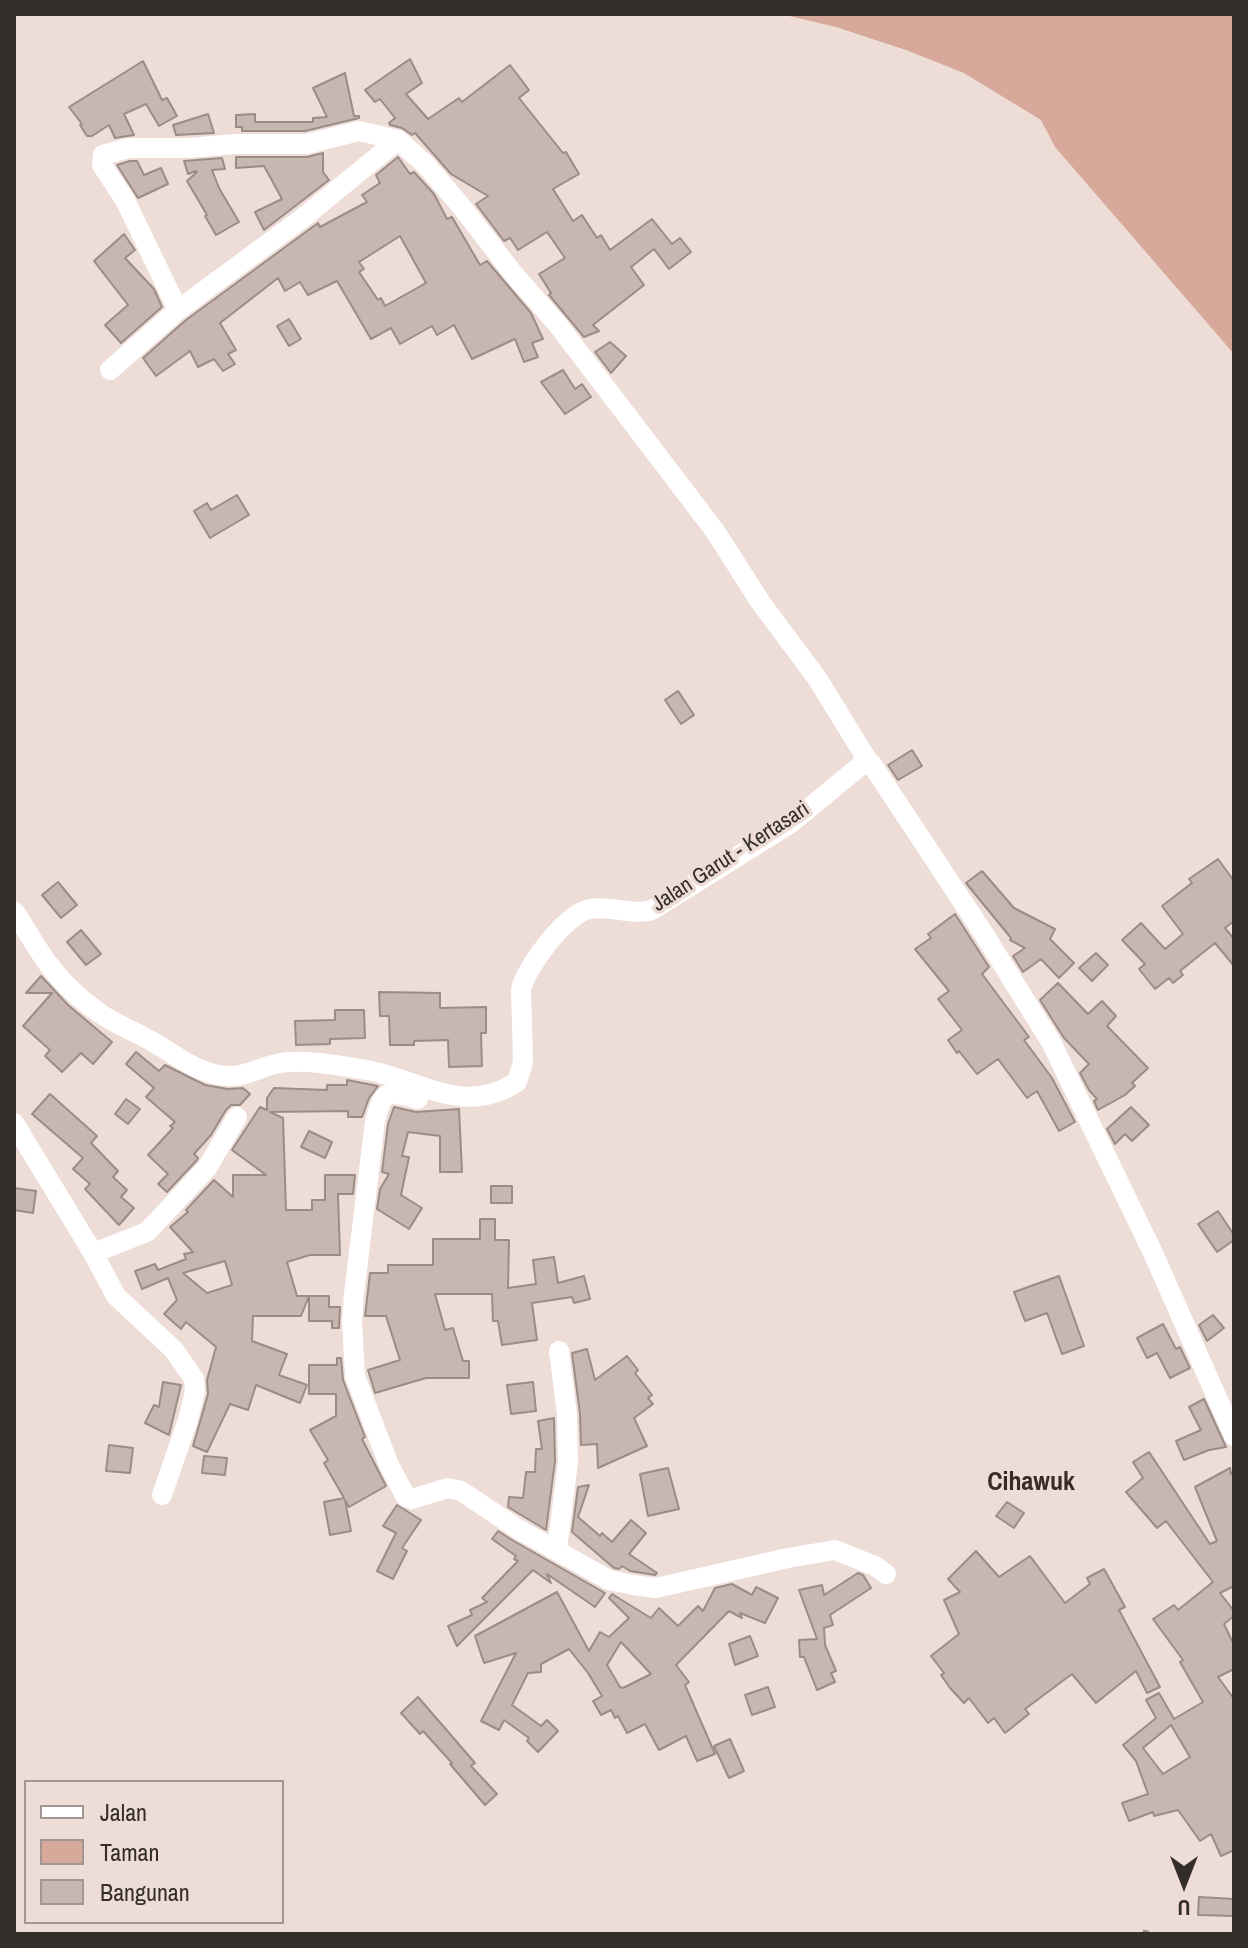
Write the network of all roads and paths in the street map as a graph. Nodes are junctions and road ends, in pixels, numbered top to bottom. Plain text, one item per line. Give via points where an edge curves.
1 (398, 140) junction
2 (178, 310) junction
3 (110, 370) dead end
4 (868, 761) junction
5 (14, 911) edge
6 (478, 1098) junction
7 (237, 1117) dead end
8 (14, 1123) edge
9 (93, 1253) junction
10 (559, 1351) dead end
11 (1234, 1436) edge
12 (162, 1495) dead end
13 (557, 1549) junction
14 (886, 1574) dead end
15 (1143, 1931) dead end
16 (1157, 1934) edge

1 - 2 street
1 - 2 street via 359,131 295,146 128,148 103,155 102,165 125,200
1 - 4 street via 461,206 662,459 817,678
2 - 3 street
4 - 6 street, Jalan Garut - Kertasari via 791,823 652,910 590,909 573,918 541,952 524,980 523,1062 517,1082
4 - 11 street via 1051,1042
5 - 6 street, Jalan Garut - Kertasari via 75,994 194,1067 233,1077 278,1063 320,1064 369,1071 445,1095
6 - 13 street via 423,1100 392,1092 380,1101 354,1294 355,1376 406,1497 448,1488 461,1491
7 - 9 street via 207,1168 147,1232
8 - 9 street
9 - 12 street via 116,1296 174,1350 194,1379 188,1420
10 - 13 street via 568,1462
13 - 14 street via 609,1580 656,1588 835,1550
15 - 16 path

